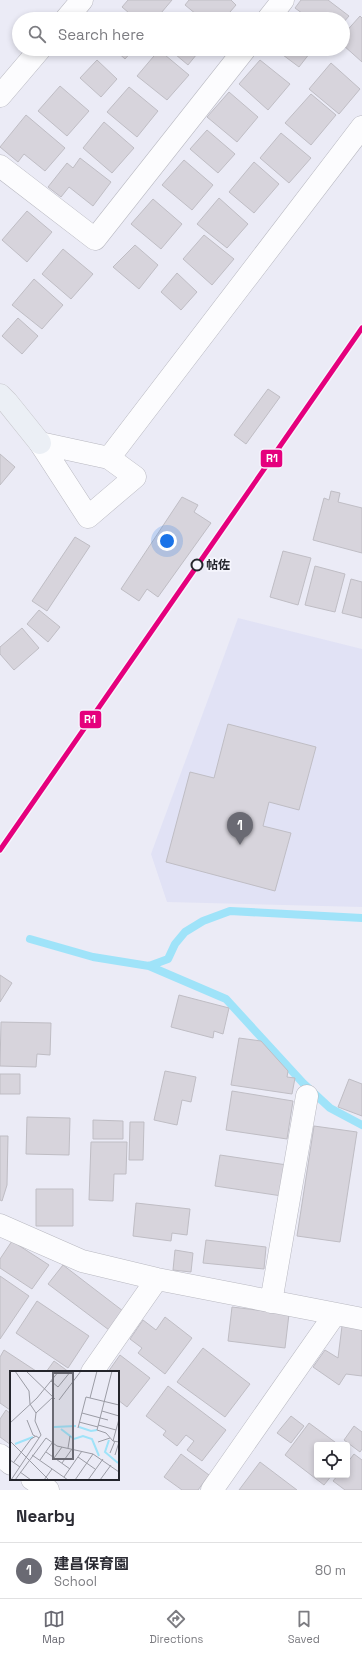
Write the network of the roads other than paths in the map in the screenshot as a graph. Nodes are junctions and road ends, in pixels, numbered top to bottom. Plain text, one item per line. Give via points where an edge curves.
1 (82, 0) edge
2 (283, 0) edge
3 (72, 12) edge
4 (274, 12) edge
5 (34, 56) edge
6 (239, 56) edge
7 (0, 96) edge
8 (362, 127) edge
9 (0, 166) edge
10 (2, 402) edge
11 (40, 443) junction
12 (109, 458) junction
13 (307, 1096) dead end
14 (0, 1224) edge
15 (157, 1279) junction
16 (271, 1302) junction
17 (335, 1314) junction
18 (362, 1319) edge
19 (93, 1371) edge
20 (0, 1455) edge
21 (10, 1463) edge
22 (33, 1480) edge
23 (48, 1490) edge
24 (212, 1490) edge

1 - 3 street
2 - 4 street
5 - 7 street
6 - 9 street via 94,239
8 - 12 street
10 - 11 main road
11 - 12 street
11 - 12 street via 88,517 135,477
13 - 16 street
14 - 15 street via 82,1260
15 - 16 street
15 - 19 street
16 - 17 street
17 - 18 street
17 - 24 street
20 - 21 street
22 - 23 street

